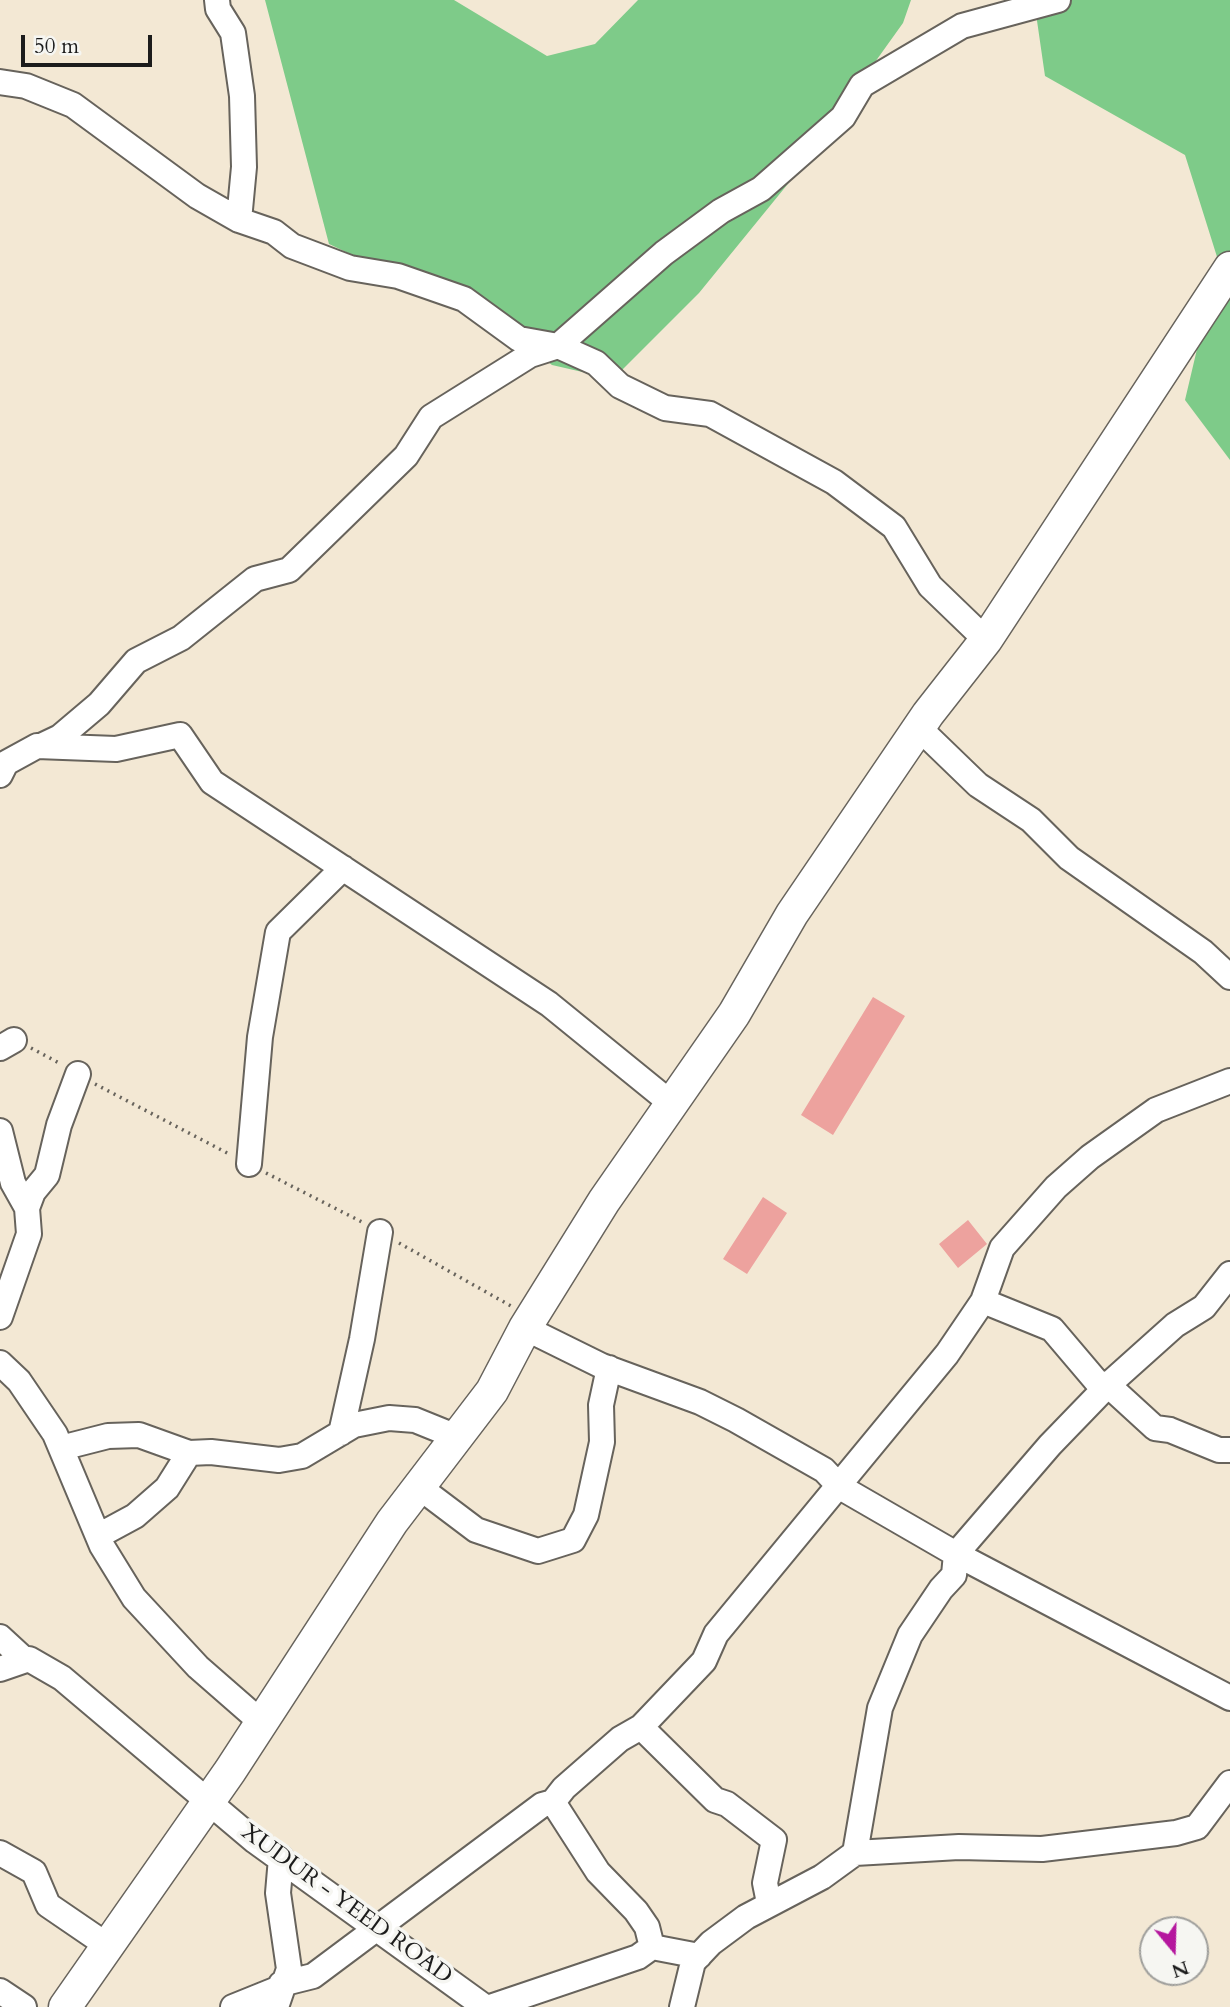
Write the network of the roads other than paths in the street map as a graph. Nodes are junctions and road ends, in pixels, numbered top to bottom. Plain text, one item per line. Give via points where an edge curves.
1 (217, 0) edge
2 (1058, 0) edge
3 (0, 82) edge
4 (239, 219) junction
5 (1230, 268) edge
6 (558, 345) junction
7 (986, 640) junction
8 (919, 728) junction
9 (41, 746) junction
10 (0, 775) edge
11 (343, 868) junction
12 (1230, 977) edge
13 (78, 1074) road end
14 (1230, 1081) edge
15 (672, 1104) junction
16 (0, 1131) edge
17 (249, 1164) road end
18 (27, 1208) junction
19 (380, 1231) road end
20 (1230, 1273) edge
21 (983, 1301) junction
22 (0, 1317) edge
23 (528, 1323) junction
24 (0, 1363) edge
25 (609, 1368) junction
26 (1108, 1385) junction
27 (341, 1433) junction
28 (457, 1437) junction
29 (61, 1448) junction
30 (1230, 1450) edge
31 (189, 1453) junction
32 (419, 1487) junction
33 (840, 1487) junction
34 (98, 1536) junction
35 (957, 1554) junction
36 (0, 1637) edge
37 (25, 1660) junction
38 (0, 1669) edge
39 (1230, 1698) edge
40 (261, 1722) junction
41 (641, 1727) junction
42 (1230, 1783) edge
43 (210, 1800) junction
44 (553, 1802) junction
45 (0, 1853) edge
46 (855, 1853) junction
47 (281, 1858) junction
48 (769, 1903) junction
49 (378, 1927) junction
50 (108, 1946) junction
51 (652, 1947) junction
52 (699, 1956) junction
53 (0, 1991) edge
54 (279, 1993) edge
55 (24, 2007) edge
56 (65, 2007) edge
57 (233, 2007) edge
58 (485, 2007) edge
59 (490, 2007) edge
60 (682, 2007) edge

1 - 4 street via 233,33 242,96 244,167
2 - 6 street via 962,26 862,85 843,117 761,189 721,211 664,253
3 - 4 street via 26,86 73,105 197,196
4 - 6 street via 350,268 398,276 464,299 519,339
5 - 7 main road
6 - 7 street via 596,363 620,386 665,408 710,414 834,482 894,527 930,586
6 - 9 street via 530,355 431,417 406,456 289,570 255,579 181,638 135,661 99,704 60,737
7 - 8 main road
8 - 12 street via 978,785 1031,820 1069,858 1203,951
8 - 15 main road via 792,914 734,1014
9 - 10 street via 6,764
9 - 11 street via 116,749 180,736 212,782
11 - 15 street via 549,1004
11 - 17 street via 278,932 260,1037
13 - 18 street via 47,1175
14 - 21 street via 1156,1110 1056,1187 1002,1248
15 - 23 main road via 604,1201
16 - 18 street via 13,1183
18 - 22 street via 29,1234
19 - 27 street
20 - 26 street via 1205,1307 1175,1325
21 - 26 street via 1052,1329 1097,1382
21 - 33 street via 947,1354
23 - 25 street
23 - 28 main road via 492,1391
24 - 29 street via 19,1381
25 - 32 street via 601,1405 602,1442 586,1515 573,1540 538,1551 476,1530
25 - 33 street via 736,1420 824,1470
26 - 30 street via 1155,1428
26 - 35 street
27 - 28 street via 354,1425 389,1418 415,1420
27 - 31 street via 302,1456 279,1460
28 - 32 main road
29 - 31 street via 108,1436 139,1435
29 - 34 street
31 - 34 street via 167,1488 135,1516
32 - 40 main road
33 - 35 street
33 - 41 street via 716,1634 704,1661
34 - 40 street via 134,1598 198,1667
35 - 39 street
35 - 46 street via 954,1575 910,1635 880,1708
36 - 37 street, XUDUR - YEED ROAD
37 - 38 street
37 - 43 street, XUDUR - YEED ROAD via 62,1678
40 - 43 main road
41 - 44 street via 620,1739
41 - 48 street via 715,1800 774,1840 765,1883
42 - 46 street via 1197,1827 1176,1833 1042,1849 959,1847
43 - 47 street, XUDUR - YEED ROAD
43 - 50 main road
44 - 49 street via 542,1805
44 - 51 street via 598,1872 647,1927
45 - 50 street via 34,1872 48,1905
46 - 48 street via 822,1877
47 - 49 street, XUDUR - YEED ROAD
47 - 54 street via 278,1893 289,1969
48 - 52 street
49 - 54 street via 313,1976
49 - 58 street, XUDUR - YEED ROAD
50 - 56 main road
51 - 52 street
51 - 59 street via 638,1957
52 - 60 street via 693,1962
53 - 55 street
54 - 57 street

